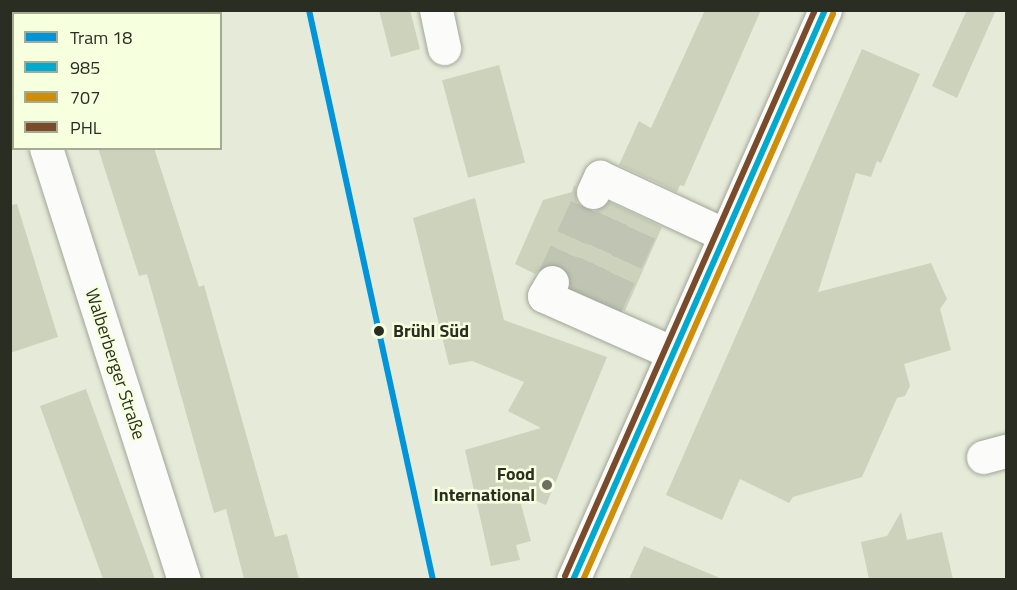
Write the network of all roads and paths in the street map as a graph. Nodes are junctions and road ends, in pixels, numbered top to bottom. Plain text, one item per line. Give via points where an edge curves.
1 (436, 10) edge
2 (825, 10) edge
3 (444, 48) dead end
4 (47, 150) edge
5 (628, 200) dead end
6 (723, 234) junction
7 (582, 302) dead end
8 (671, 352) junction
9 (184, 579) edge
10 (573, 579) edge

1 - 3 street
2 - 6 street
4 - 9 street, Walberberger Straße
5 - 6 street
6 - 8 street
7 - 8 street
8 - 10 street

